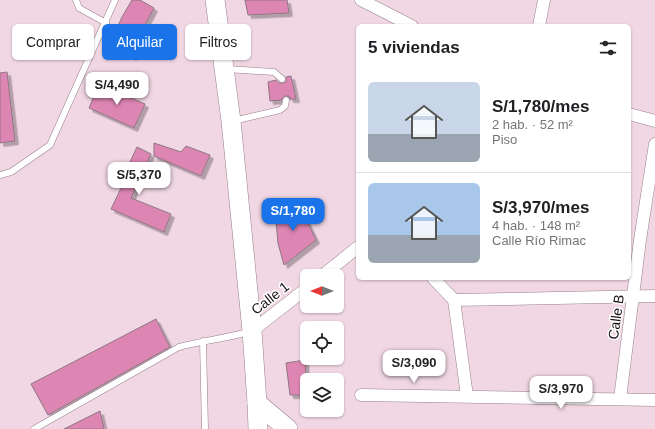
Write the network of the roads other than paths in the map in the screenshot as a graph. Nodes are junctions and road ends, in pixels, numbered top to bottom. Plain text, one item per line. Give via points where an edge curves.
1 (76, 0) edge
2 (116, 0) edge
3 (214, 0) edge
4 (361, 0) edge
5 (544, 0) edge
6 (374, 3) edge
7 (106, 23) junction
8 (409, 24) edge
9 (539, 24) edge
10 (224, 69) junction
11 (282, 78) dead end
12 (286, 100) dead end
13 (631, 115) edge
14 (231, 121) junction
15 (655, 121) edge
16 (655, 144) edge
17 (0, 175) edge
18 (635, 241) edge
19 (356, 249) edge
20 (331, 269) edge
21 (435, 280) edge
22 (300, 293) edge
23 (634, 296) junction
24 (655, 296) edge
25 (454, 300) junction
26 (252, 331) junction
27 (203, 341) junction
28 (361, 395) dead end
29 (467, 396) junction
30 (620, 399) junction
31 (655, 400) edge
32 (257, 403) junction
33 (34, 429) edge
34 (205, 429) edge
35 (258, 429) edge
36 (288, 429) edge

1 - 7 lane via 79,8
2 - 7 lane
3 - 10 main road
4 - 6 street
5 - 9 street
6 - 8 street
7 - 17 lane via 50,145 11,172
10 - 11 lane via 269,71
10 - 14 main road
12 - 14 lane via 285,106 280,110
13 - 15 street
14 - 26 main road
16 - 18 street, Calle B
18 - 23 street, Calle B
19 - 20 street
21 - 25 street
22 - 26 street, Calle 1
23 - 24 street
23 - 25 street
23 - 30 street, Calle B
25 - 29 street
26 - 27 lane via 218,340
26 - 32 main road
27 - 33 lane via 179,347
27 - 34 lane
28 - 29 street
29 - 30 street
30 - 31 street
32 - 35 main road
32 - 36 main road

